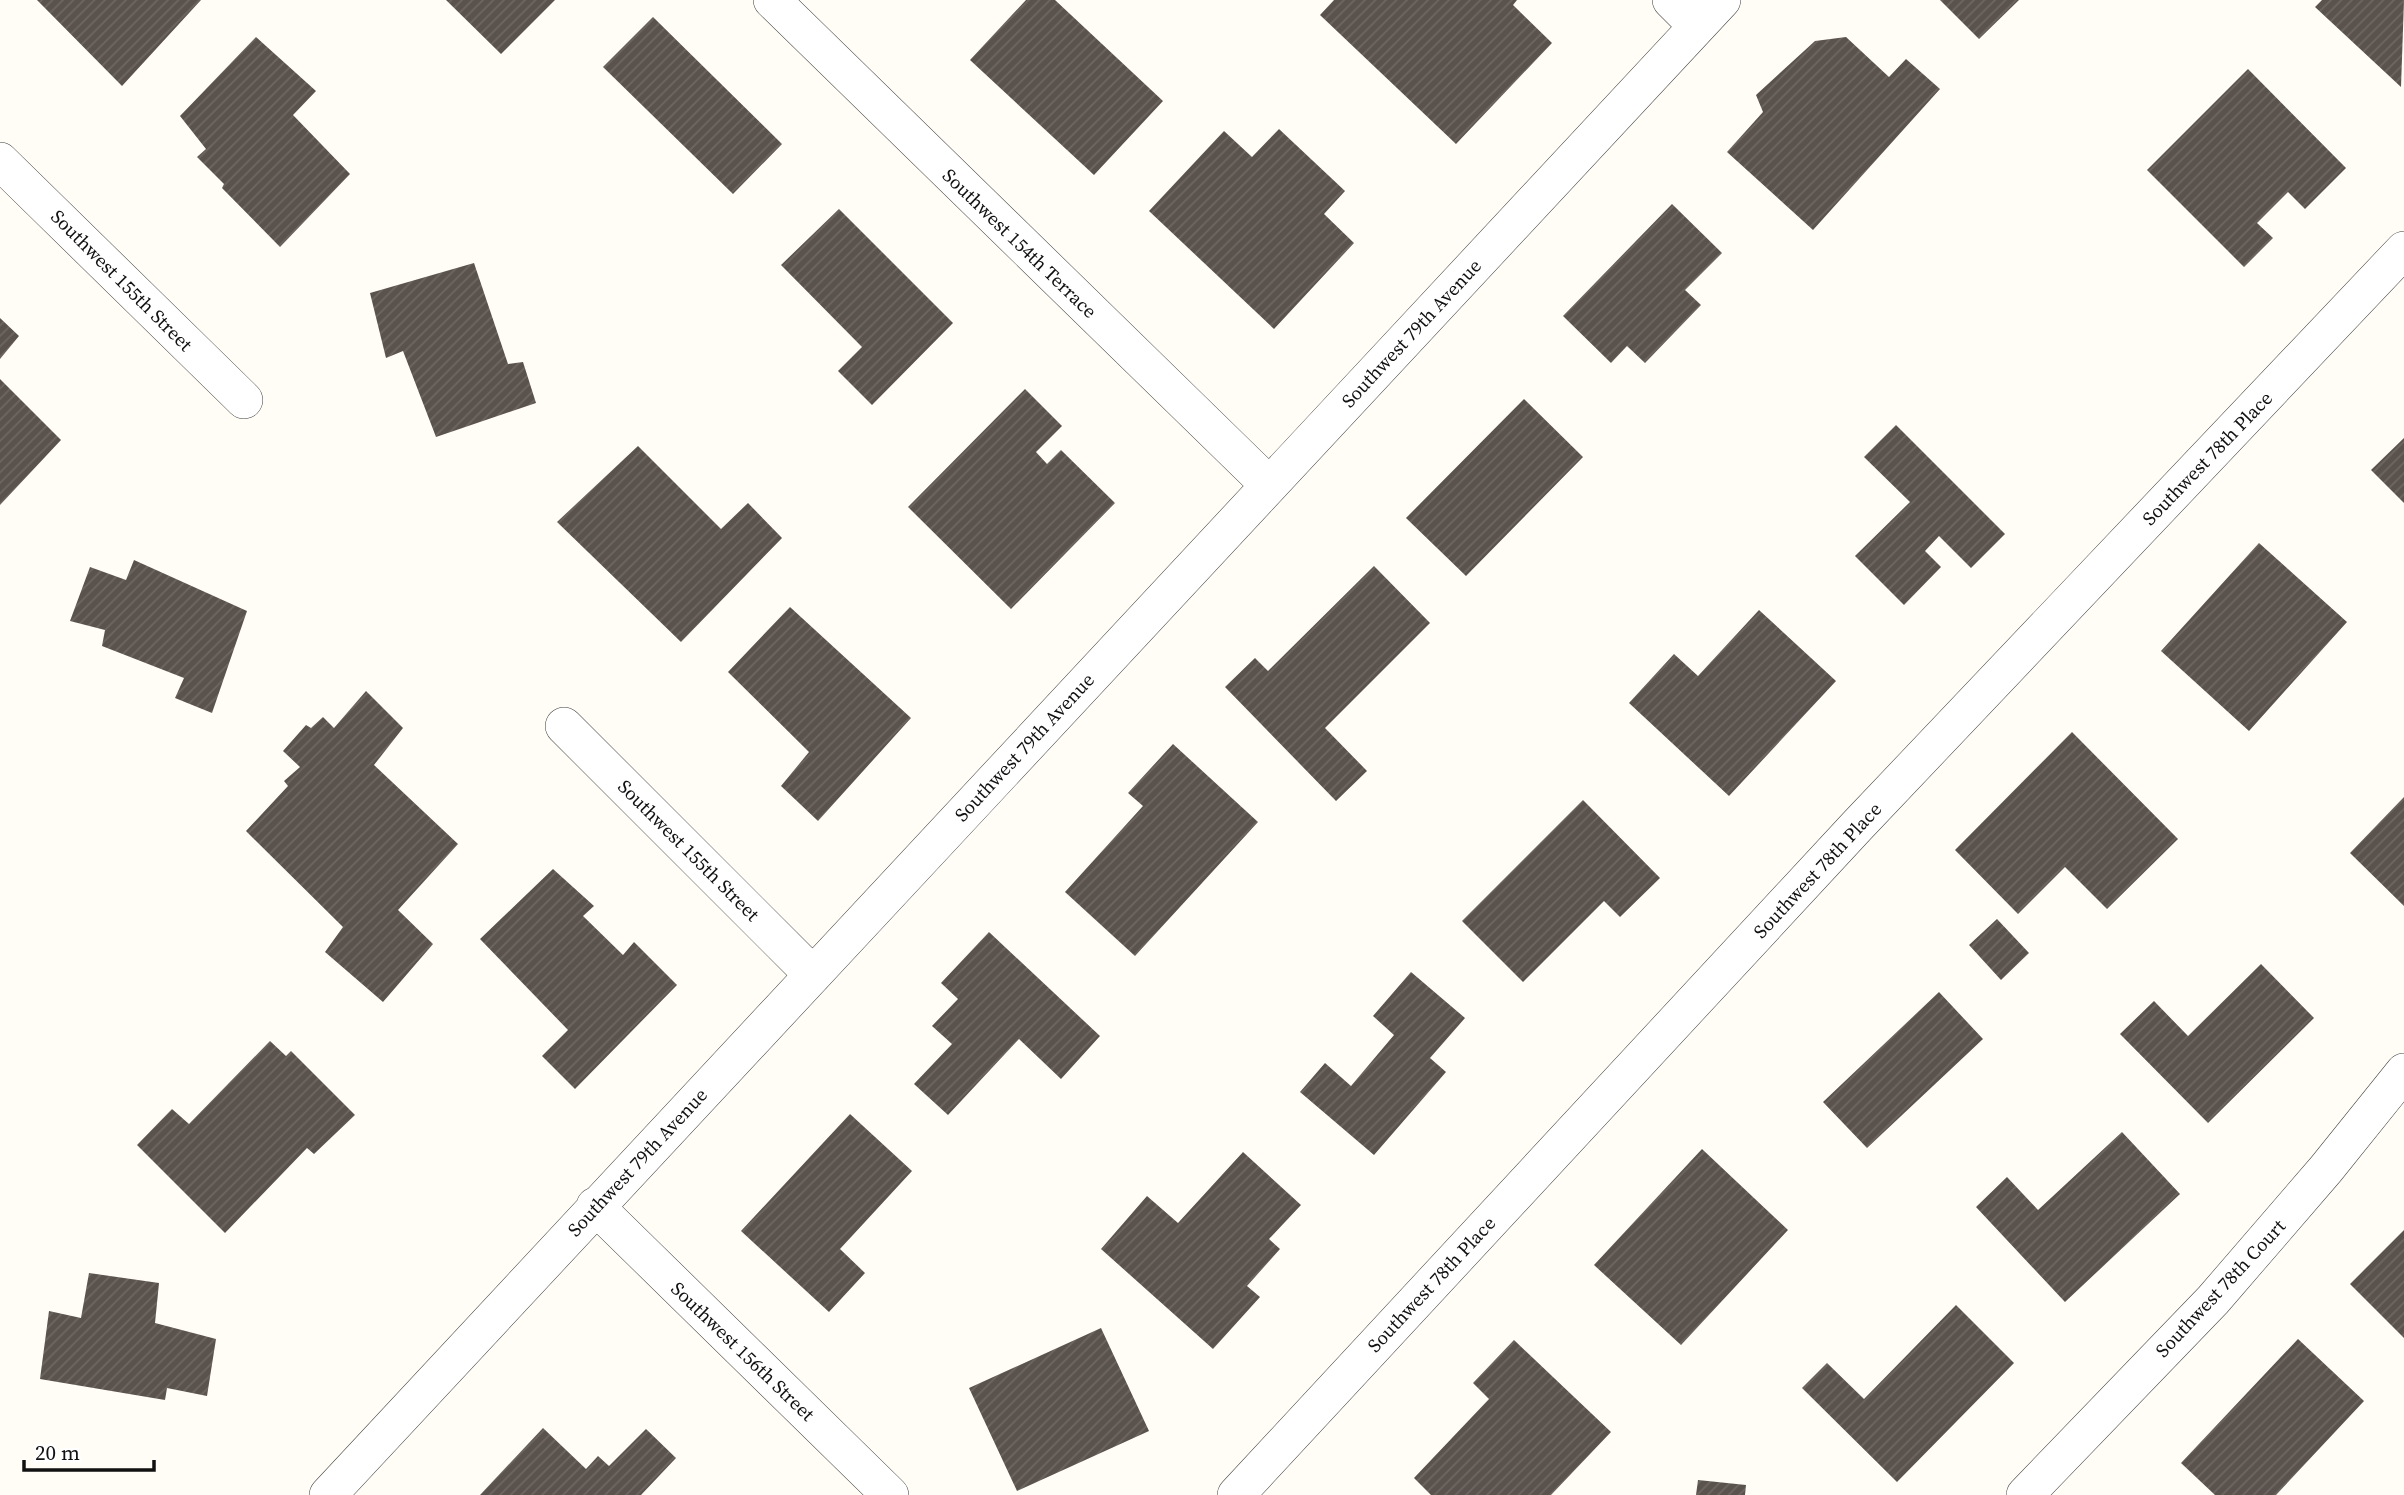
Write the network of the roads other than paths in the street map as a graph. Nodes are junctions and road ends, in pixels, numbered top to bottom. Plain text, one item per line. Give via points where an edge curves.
1 (772, 0) edge
2 (1671, 0) edge
3 (1722, 0) edge
4 (1697, 26) junction
5 (0, 160) edge
6 (2404, 250) edge
7 (244, 400) dead end
8 (1269, 485) junction
9 (564, 726) dead end
10 (813, 975) junction
11 (2404, 1072) edge
12 (596, 1206) junction
13 (328, 1495) edge
14 (890, 1495) edge
15 (1236, 1495) edge
16 (2025, 1495) edge

1 - 8 street, Southwest 154th Terrace
2 - 4 street
3 - 4 street, Southwest 79th Avenue
4 - 8 street, Southwest 79th Avenue
5 - 7 street, Southwest 155th Street
6 - 15 street, Southwest 78th Place via 1857,826
8 - 10 street, Southwest 79th Avenue
9 - 10 street, Southwest 155th Street
10 - 12 street, Southwest 79th Avenue
11 - 16 street, Southwest 78th Court via 2213,1300
12 - 13 street, Southwest 79th Avenue
12 - 14 street, Southwest 156th Street

